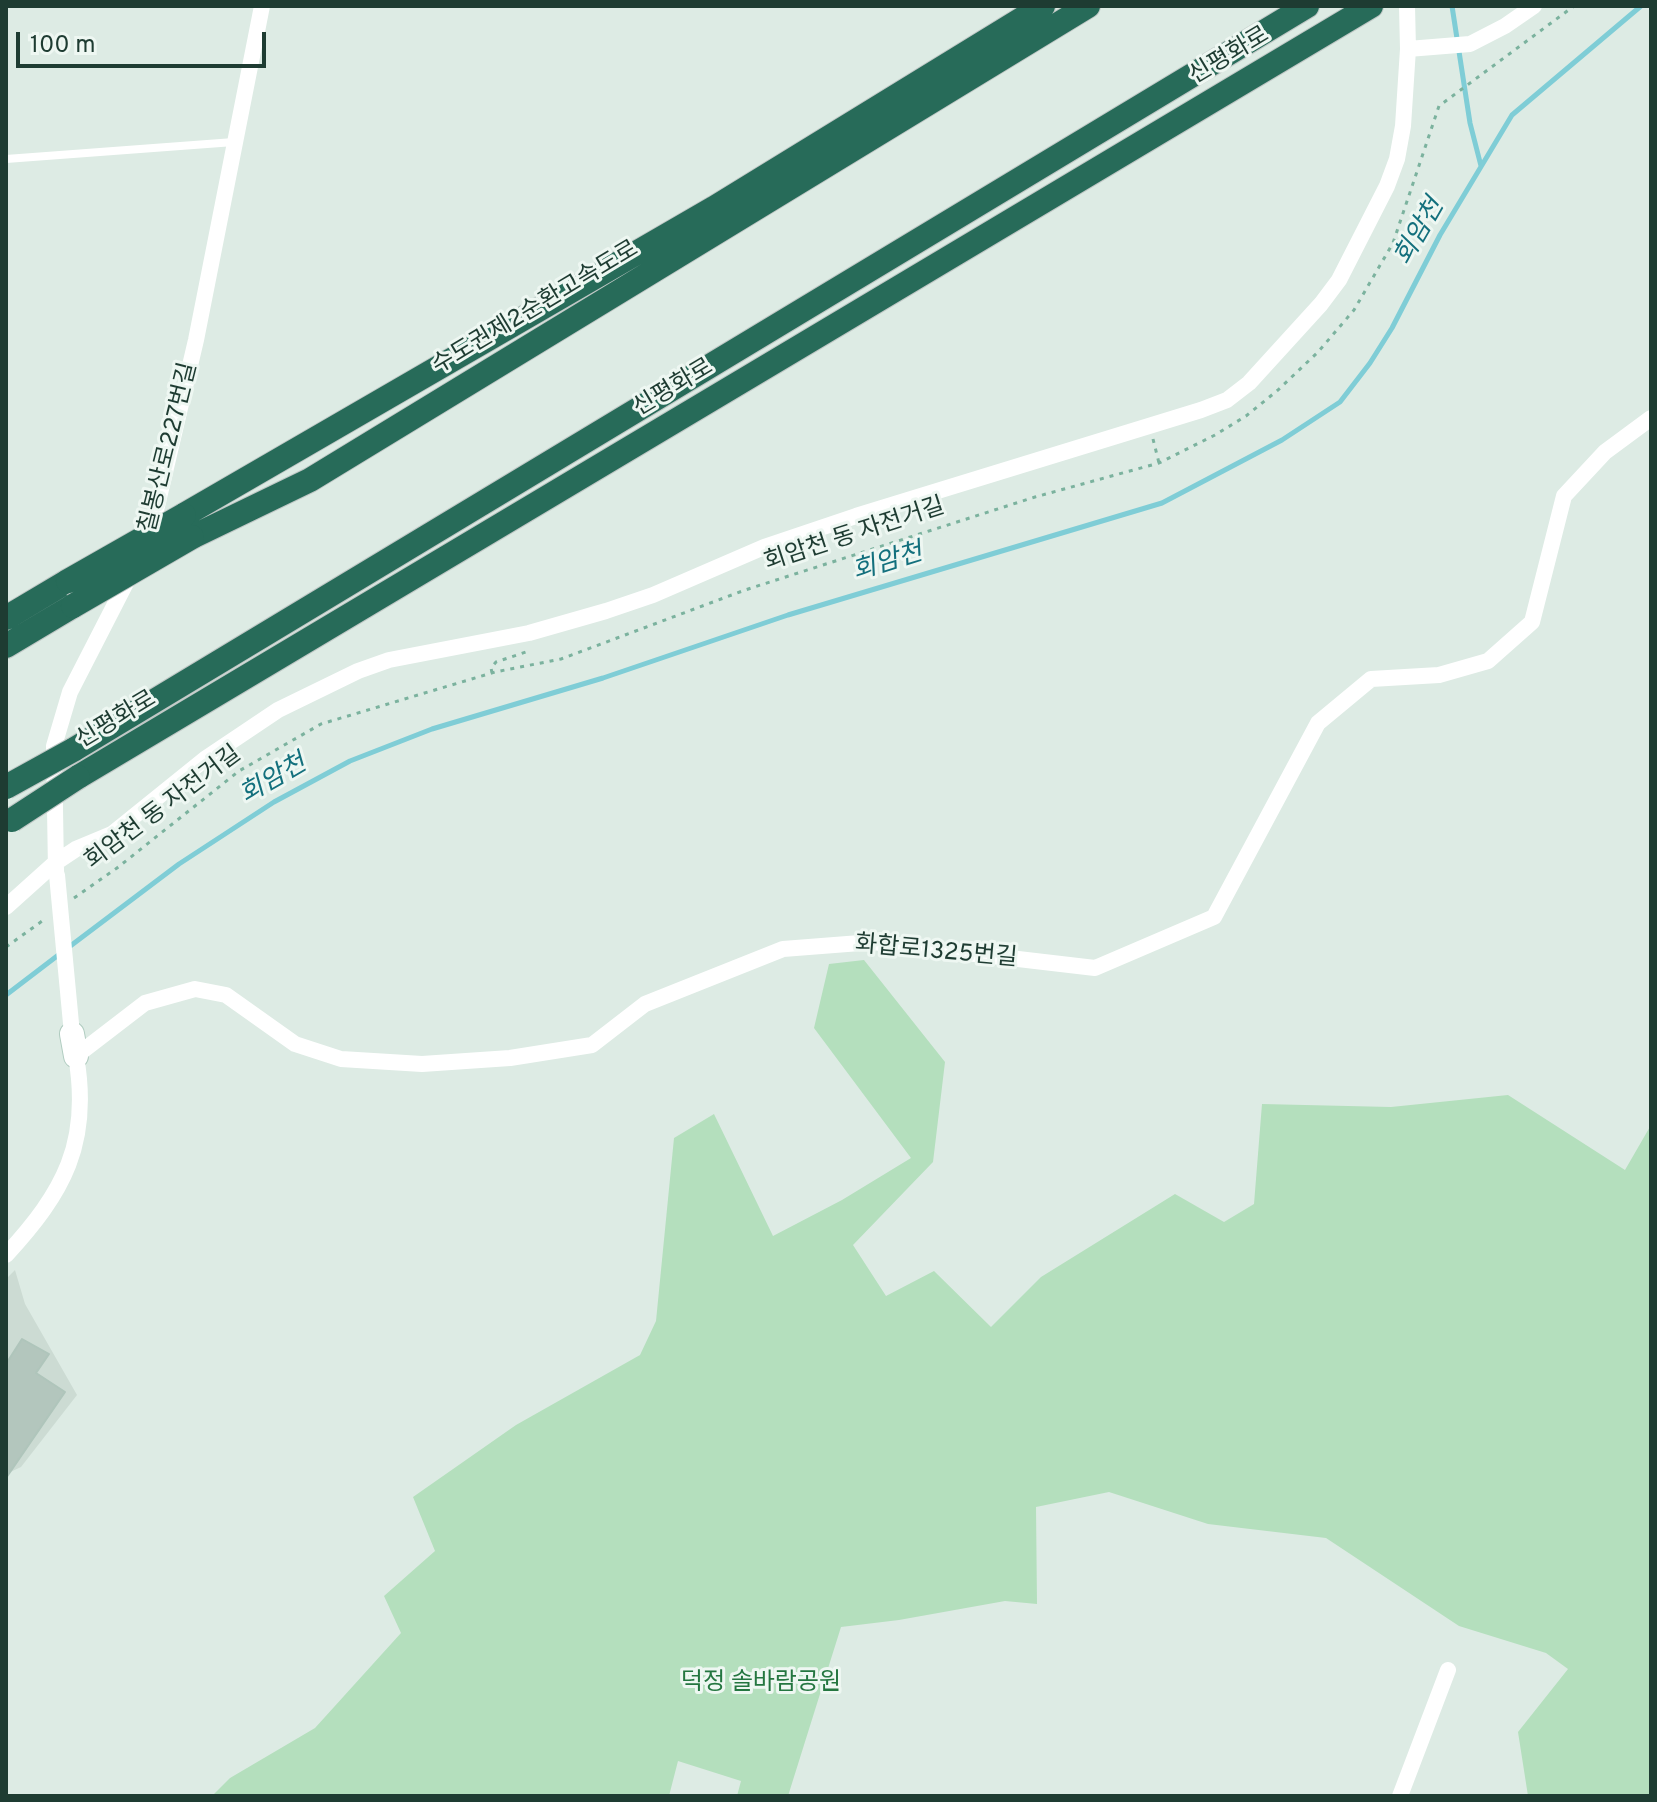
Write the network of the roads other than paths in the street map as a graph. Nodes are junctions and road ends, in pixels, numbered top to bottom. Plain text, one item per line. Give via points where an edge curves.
1 (262, 6) edge
2 (1043, 6) edge
3 (1088, 6) edge
4 (1307, 6) edge
5 (1407, 6) edge
6 (1534, 6) edge
7 (1370, 7) edge
8 (1415, 48) junction
9 (235, 142) junction
10 (6, 159) edge
11 (1651, 418) edge
12 (188, 526) junction
13 (6, 618) edge
14 (6, 646) edge
15 (6, 787) edge
16 (9, 821) edge
17 (56, 869) junction
18 (6, 907) edge
19 (74, 1045) junction
20 (6, 1255) edge
21 (1448, 1670) dead end
22 (1400, 1796) edge

1 - 9 street, 칠봉산로227번길
2 - 12 highway, 수도권제2순환고속도로
3 - 12 highway, 수도권제2순환고속도로 via 310,480
4 - 15 highway, 신평화로, bridge
5 - 8 street
6 - 8 street via 1470,44
7 - 16 highway, 신평화로, bridge
8 - 17 street via 1397,159 1339,280 1249,383 1227,400 764,547 606,611 358,671 278,710 205,759 112,834 76,849
9 - 10 lane
9 - 17 street, 칠봉산로227번길 via 152,532 70,692 54,746
11 - 19 street, 화합로1325번길 via 1605,452 1564,496 1532,622 1488,661 1439,675 1371,679 1318,723 1214,917 1095,968 873,942 783,949 645,1004 592,1045 422,1064 341,1059 295,1044 226,995 195,989 145,1003
12 - 13 highway, 수도권제2순환고속도로, bridge via 68,581
12 - 14 highway, 수도권제2순환고속도로, bridge
17 - 18 street
17 - 19 street, 칠봉산로227번길, bridge
19 - 20 street via 82,1088 80,1132 69,1166 53,1197
21 - 22 street

